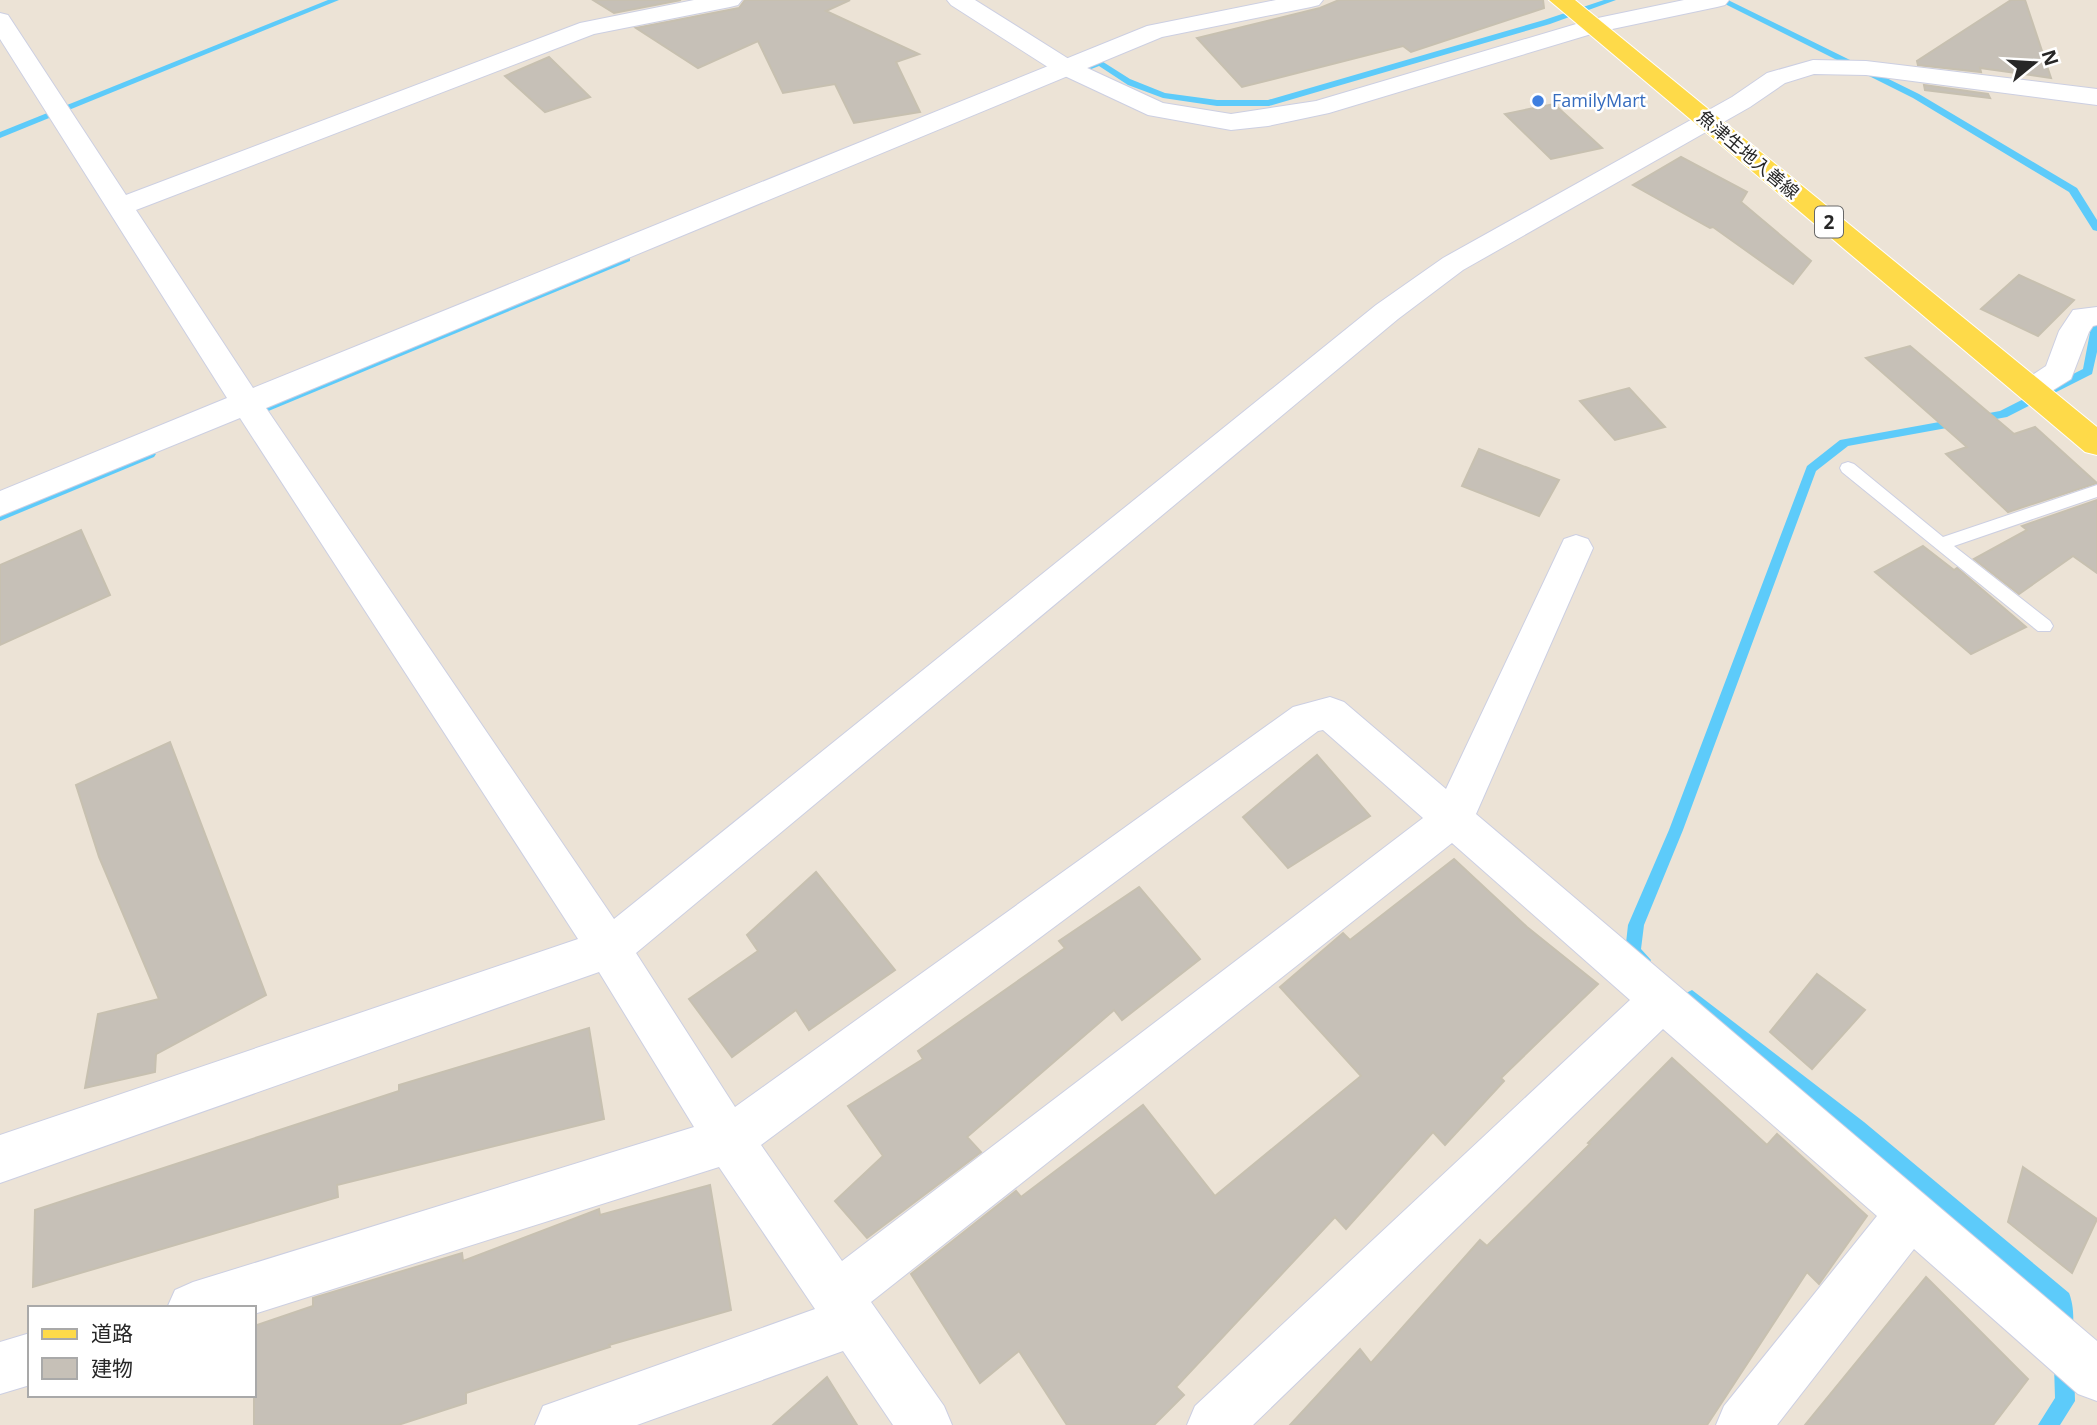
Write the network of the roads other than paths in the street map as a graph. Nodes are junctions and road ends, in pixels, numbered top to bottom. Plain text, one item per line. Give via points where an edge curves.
1 (730, 0) edge
2 (959, 0) edge
3 (1311, 0) edge
4 (1561, 0) edge
5 (1717, 0) edge
6 (0, 20) edge
7 (1593, 26) junction
8 (1063, 66) junction
9 (2097, 97) edge
10 (1706, 121) junction
11 (120, 207) junction
12 (2097, 316) edge
13 (2031, 390) junction
14 (247, 404) junction
15 (2097, 444) edge
16 (1848, 468) dead end
17 (2097, 491) edge
18 (0, 504) edge
19 (1940, 544) junction
20 (1576, 548) dead end
21 (2045, 626) dead end
22 (1453, 819) junction
23 (609, 949) junction
24 (1662, 1000) junction
25 (729, 1140) junction
26 (0, 1159) edge
27 (1910, 1214) junction
28 (199, 1306) edge
29 (846, 1309) junction
30 (28, 1360) edge
31 (0, 1368) edge
32 (2097, 1375) edge
33 (562, 1425) edge
34 (925, 1425) edge
35 (1214, 1425) edge
36 (1742, 1425) edge

1 - 11 street via 588,28
2 - 8 street
3 - 8 street via 1155,31
4 - 7 main road, 魚津生地入善線 / 2
5 - 7 street
6 - 11 street
7 - 8 street via 1320,107 1231,122 1157,110
7 - 10 main road, 魚津生地入善線 / 2
8 - 14 street
9 - 10 street via 1866,68 1813,67 1776,78
10 - 13 main road, 魚津生地入善線 / 2
10 - 23 street via 1453,264 1387,312
11 - 14 street
12 - 13 street via 2084,317 2074,331 2060,372
13 - 15 main road, 魚津生地入善線 / 2
14 - 18 street
14 - 23 street
16 - 19 lane
17 - 19 lane
19 - 21 lane
20 - 22 street
22 - 24 street
22 - 25 street via 1329,713 1307,718
22 - 29 street
23 - 25 street
23 - 26 street
24 - 27 street
24 - 35 street
25 - 28 street
25 - 29 street
27 - 32 street
27 - 36 street
29 - 33 street
29 - 34 street
30 - 31 street

